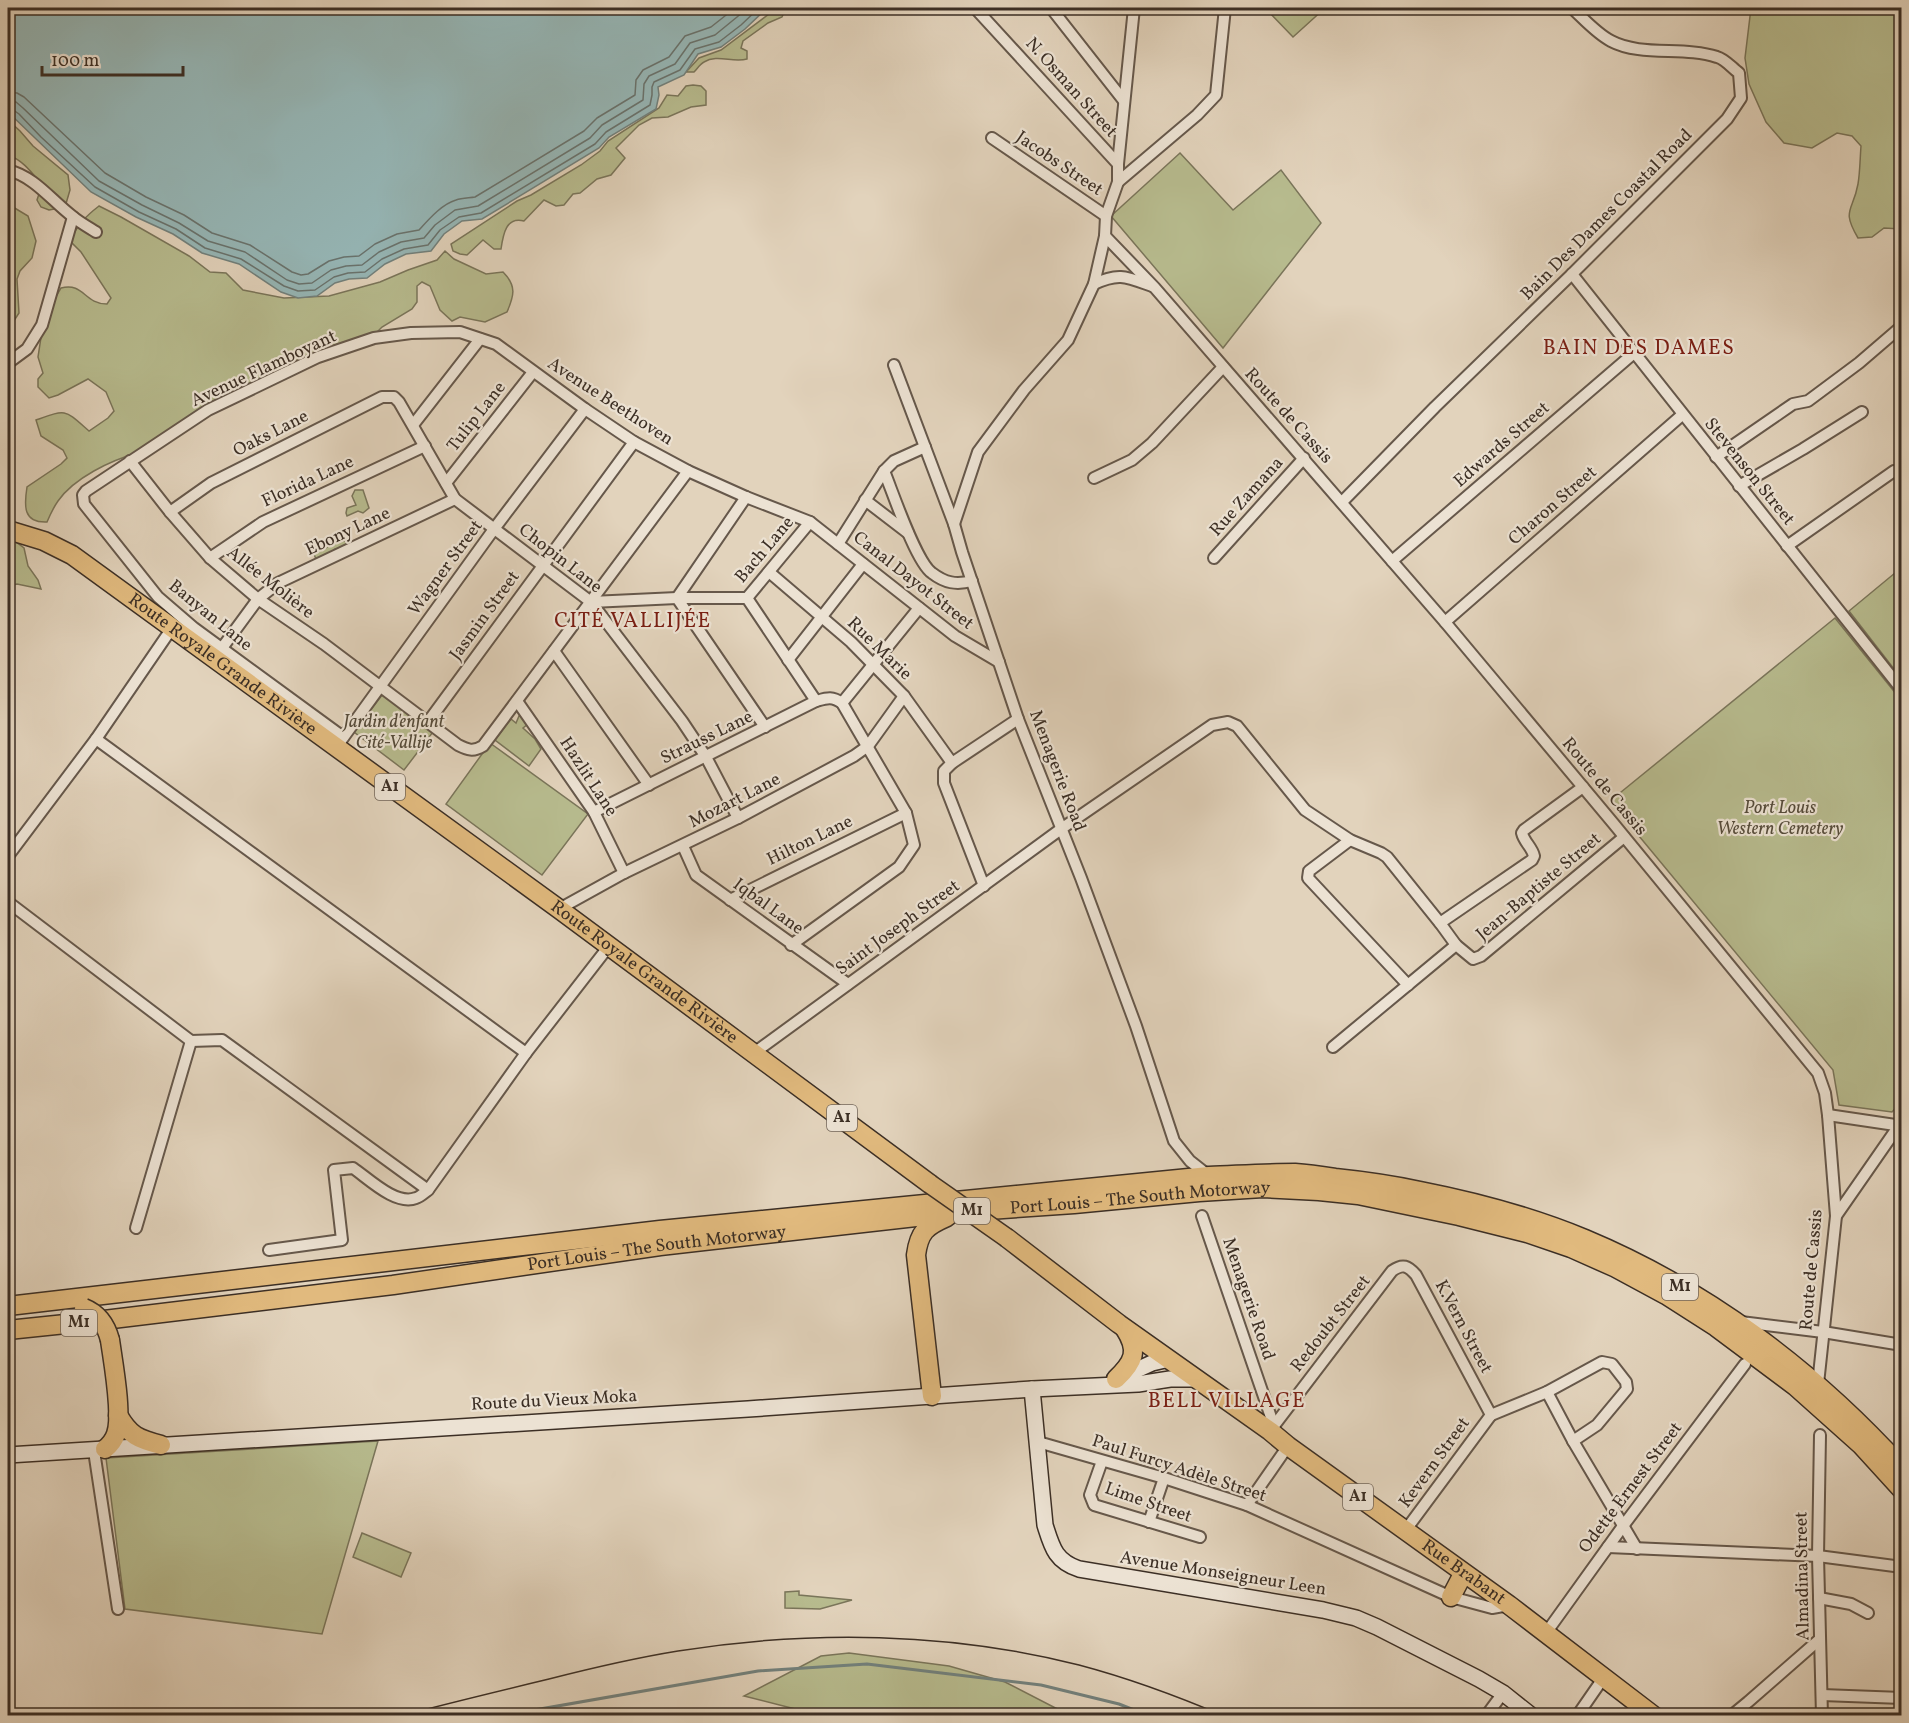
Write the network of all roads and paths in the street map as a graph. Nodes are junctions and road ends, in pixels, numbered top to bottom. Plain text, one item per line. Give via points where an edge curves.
1 (975, 8) edge
2 (1051, 8) edge
3 (1134, 8) edge
4 (1226, 8) edge
5 (1572, 8) edge
6 (1124, 101) junction
7 (992, 138) dead end
8 (1118, 164) junction
9 (8, 170) edge
10 (1118, 182) junction
11 (1106, 216) junction
12 (72, 217) junction
13 (96, 232) dead end
14 (1105, 236) junction
15 (1572, 274) junction
16 (1094, 284) junction
17 (1155, 288) junction
18 (1902, 326) edge
19 (480, 339) junction
20 (495, 344) joint
21 (1634, 353) junction
22 (8, 363) edge
23 (894, 365) dead end
24 (1223, 367) junction
25 (533, 372) junction
26 (391, 397) joint
27 (585, 409) junction
28 (1862, 412) dead end
29 (1682, 415) junction
30 (413, 425) junction
31 (634, 442) junction
32 (425, 446) junction
33 (926, 447) junction
34 (1716, 457) junction
35 (1304, 458) junction
36 (130, 461) junction
37 (688, 471) junction
38 (884, 471) junction
39 (1894, 471) dead end
40 (1094, 478) dead end
41 (446, 483) junction
42 (1739, 486) junction
43 (83, 495) joint
44 (746, 497) junction
45 (455, 499) junction
46 (866, 500) junction
47 (1342, 502) junction
48 (170, 512) junction
49 (810, 522) junction
50 (954, 524) junction
51 (494, 529) junction
52 (8, 530) edge
53 (909, 534) junction
54 (838, 544) junction
55 (1787, 546) junction
56 (210, 558) junction
57 (1214, 558) dead end
58 (1392, 561) junction
59 (543, 564) junction
60 (863, 564) junction
61 (769, 572) junction
62 (972, 581) junction
63 (677, 598) junction
64 (747, 598) junction
65 (258, 599) junction
66 (591, 602) junction
67 (919, 608) junction
68 (822, 617) junction
69 (1445, 622) junction
70 (172, 628) junction
71 (222, 648) junction
72 (554, 651) junction
73 (788, 660) junction
74 (999, 662) junction
75 (873, 665) junction
76 (381, 687) junction
77 (1902, 690) edge
78 (904, 696) junction
79 (517, 701) junction
80 (839, 701) junction
81 (816, 702) junction
82 (1018, 719) junction
83 (428, 723) junction
84 (765, 727) junction
85 (96, 739) junction
86 (339, 742) junction
87 (868, 746) junction
88 (706, 757) junction
89 (952, 763) junction
90 (649, 785) junction
91 (1583, 787) junction
92 (594, 812) junction
93 (906, 813) junction
94 (738, 818) junction
95 (1061, 829) junction
96 (1624, 837) junction
97 (1350, 840) junction
98 (683, 846) junction
99 (8, 856) edge
100 (624, 873) junction
101 (984, 886) junction
102 (729, 900) junction
103 (8, 902) edge
104 (559, 909) junction
105 (1440, 923) junction
106 (791, 945) junction
107 (1456, 945) junction
108 (609, 946) junction
109 (1473, 959) joint
110 (848, 984) junction
111 (1408, 985) junction
112 (191, 1041) junction
113 (1333, 1047) dead end
114 (526, 1053) junction
115 (754, 1053) junction
116 (1828, 1115) junction
117 (1900, 1124) edge
118 (1209, 1176) junction
119 (428, 1190) junction
120 (960, 1212) junction
121 (1202, 1216) dead end
122 (1836, 1216) junction
123 (136, 1228) dead end
124 (269, 1250) dead end
125 (1398, 1267) joint
126 (8, 1306) edge
127 (8, 1315) edge
128 (1736, 1322) junction
129 (1124, 1327) junction
130 (8, 1330) edge
131 (1823, 1332) junction
132 (1902, 1345) edge
133 (1169, 1359) junction
134 (1745, 1364) dead end
135 (1198, 1379) junction
136 (1110, 1382) junction
137 (1818, 1384) junction
138 (1032, 1389) junction
139 (1547, 1392) junction
140 (932, 1396) junction
141 (118, 1415) junction
142 (1491, 1415) junction
143 (1272, 1428) junction
144 (1820, 1435) dead end
145 (1573, 1441) junction
146 (1038, 1442) junction
147 (161, 1445) junction
148 (1288, 1446) junction
149 (100, 1450) junction
150 (8, 1455) edge
151 (1102, 1461) junction
152 (1902, 1466) edge
153 (1164, 1478) junction
154 (1902, 1490) edge
155 (1248, 1505) junction
156 (1149, 1522) junction
157 (1623, 1526) junction
158 (1405, 1531) junction
159 (1200, 1537) dead end
160 (1608, 1547) junction
161 (1637, 1549) junction
162 (1818, 1556) junction
163 (1902, 1566) edge
164 (1463, 1574) junction
165 (1451, 1597) junction
166 (1819, 1598) junction
167 (1509, 1605) junction
168 (118, 1610) dead end
169 (1868, 1613) dead end
170 (1546, 1633) junction
171 (1820, 1639) junction
172 (1604, 1677) junction
173 (1503, 1693) junction
174 (1822, 1695) junction
175 (1902, 1698) edge
176 (1486, 1716) edge
177 (1532, 1716) edge
178 (1577, 1716) edge
179 (1654, 1716) edge
180 (1731, 1716) edge
181 (1822, 1716) edge

1 - 8 street, N. Osman Street
2 - 6 street
3 - 6 street
4 - 10 street via 1216,95
5 - 15 street, Bain Des Dames Coastal Road via 1612,42 1719,57 1739,73 1741,98 1727,119
6 - 8 street
7 - 11 street, Jacobs Street
8 - 10 street
9 - 12 street via 36,183
10 - 11 street
11 - 14 street
12 - 13 street
12 - 22 street via 42,325 27,349
14 - 16 street
14 - 17 street, Route de Cassis
15 - 21 street, Stevenson Street
15 - 47 street, Bain Des Dames Coastal Road
16 - 17 street via 1109,277 1126,277
16 - 50 street via 1068,340 978,452
17 - 24 street, Route de Cassis
18 - 34 street via 1808,401 1792,404
19 - 20 street, Avenue Flamboyant
19 - 30 street
19 - 36 street, Avenue Flamboyant via 459,332 392,335 318,357 208,410
20 - 25 street, Avenue Beethoven
21 - 29 street, Stevenson Street
21 - 58 street, Edwards Street
23 - 33 street, Menagerie Road
24 - 35 street, Route de Cassis
24 - 40 street via 1152,443 1132,460
25 - 27 street, Avenue Beethoven
25 - 41 street, Tulip Lane
26 - 30 street, Chopin Lane via 399,402
26 - 48 street, Oaks Lane via 382,397 212,483
27 - 31 street, Avenue Beethoven
27 - 51 street, Wagner Street
28 - 42 street
29 - 34 street, Stevenson Street
29 - 69 street, Charon Street
30 - 32 street, Chopin Lane
31 - 37 street, Avenue Beethoven
31 - 59 street, Jasmin Street
32 - 41 street, Chopin Lane
32 - 56 street, Florida Lane via 263,522
33 - 38 street via 894,461
33 - 50 street, Menagerie Road
34 - 42 street, Stevenson Street
35 - 47 street, Route de Cassis
35 - 57 street, Rue Zamana
36 - 43 street, Avenue Flamboyant
36 - 48 street, Allée Molière
37 - 44 street, Avenue Beethoven
37 - 66 street
38 - 46 street
38 - 53 street
39 - 55 street
41 - 45 street, Chopin Lane
42 - 55 street, Stevenson Street
43 - 71 street, Banyan Lane via 84,504 158,597
44 - 49 street, Avenue Beethoven
44 - 63 street
45 - 51 street, Chopin Lane
45 - 65 street, Ebony Lane via 278,583
46 - 53 street
46 - 54 street
47 - 58 street, Route de Cassis
48 - 56 street, Allée Molière
49 - 54 street, Canal Dayot Street
49 - 61 street, Bach Lane
50 - 62 street, Menagerie Road
51 - 59 street, Chopin Lane
51 - 76 street, Wagner Street
52 - 70 main road, Route Royale Grande Rivière / A1 via 72,555
53 - 62 street via 920,560 931,573 957,584
54 - 60 street, Canal Dayot Street
55 - 77 street, Stevenson Street
56 - 65 street, Allée Molière
58 - 69 street, Route de Cassis
59 - 66 street, Chopin Lane
59 - 83 street, Jasmin Street
60 - 67 street, Canal Dayot Street
60 - 68 street
61 - 64 street, Bach Lane
61 - 68 street, Rue Marie
62 - 74 street, Menagerie Road
63 - 64 street
63 - 66 street
63 - 84 street
64 - 73 street
65 - 71 street, Ebony Lane
65 - 76 street, Allée Molière
66 - 72 street
66 - 88 street, Chopin Lane
67 - 74 street, Canal Dayot Street via 955,636
67 - 75 street
68 - 73 street
68 - 75 street, Rue Marie
69 - 91 street, Route de Cassis
70 - 85 street
70 - 86 main road, Route Royale Grande Rivière / A1
71 - 86 street, Banyan Lane
72 - 79 street
72 - 90 street
73 - 81 street
74 - 82 street, Menagerie Road
75 - 78 street, Rue Marie
75 - 80 street
76 - 83 street, Allée Molière
76 - 86 street, Wagner Street
78 - 87 street, Mozart Lane
78 - 89 street, Rue Marie
79 - 83 street, Allée Molière via 477,750 469,751 458,745
79 - 92 street, Hazlit Lane
80 - 81 street, Strauss Lane via 830,698
80 - 87 street
81 - 84 street, Strauss Lane
82 - 89 street
82 - 95 street, Menagerie Road
84 - 88 street, Strauss Lane
85 - 99 street
85 - 114 street
86 - 104 main road, Route Royale Grande Rivière / A1
87 - 93 street
87 - 94 street, Mozart Lane
88 - 90 street, Strauss Lane
88 - 94 street, Chopin Lane
89 - 101 street via 944,771 944,783
90 - 92 street, Strauss Lane
91 - 96 street, Route de Cassis
91 - 105 street via 1524,830 1523,837 1533,852 1532,860
92 - 100 street, Hazlit Lane
93 - 102 street, Hilton Lane
93 - 106 street via 914,845 899,867
94 - 98 street, Mozart Lane
95 - 97 street, Saint Joseph Street via 1212,725 1227,722 1237,726 1305,810
95 - 101 street, Saint Joseph Street
95 - 118 street, Menagerie Road via 1136,1026 1174,1141
96 - 109 street, Jean-Baptiste Street
96 - 116 street, Route de Cassis via 1818,1073
97 - 105 street, Saint Joseph Street via 1387,857
97 - 111 street via 1309,871 1308,878
98 - 100 street, Mozart Lane
98 - 102 street, Iqbal Lane via 696,875
100 - 104 street, Mozart Lane
101 - 110 street, Saint Joseph Street
102 - 106 street, Iqbal Lane
103 - 112 street
104 - 108 main road, Route Royale Grande Rivière / A1
105 - 107 street, Saint Joseph Street
106 - 110 street, Iqbal Lane
107 - 109 street, Saint Joseph Street
107 - 111 street
108 - 114 street
108 - 115 main road, Route Royale Grande Rivière / A1
110 - 115 street, Saint Joseph Street
111 - 113 street
112 - 119 street via 222,1040
112 - 123 street
114 - 119 street
115 - 129 main road, Route Royale Grande Rivière / A1, bridge
116 - 117 street
116 - 122 street, Route de Cassis
117 - 122 street
118 - 126 main road, Port Louis – The South Motorway / M1 via 660,1230
118 - 128 main road, Port Louis – The South Motorway / M1 via 1296,1173 1384,1184 1469,1201 1586,1239 1666,1278
119 - 124 street via 406,1200 394,1197 353,1168 334,1170 342,1240
120 - 130 main road, Port Louis – The South Motorway / M1 via 660,1246 393,1285
120 - 140 main road via 933,1223 918,1241 916,1255
120 - 154 main road, Port Louis – The South Motorway / M1 via 1263,1188 1358,1195 1527,1233 1616,1268 1716,1326 1795,1386 1861,1445
121 - 143 street, Menagerie Road
122 - 131 street, Route de Cassis
125 - 142 street, K.Vern Street via 1405,1265 1416,1275
125 - 143 street, Redoubt Street
127 - 141 main road, bridge via 74,1307 98,1316 110,1341
128 - 131 street
128 - 137 main road, Port Louis – The South Motorway / M1
129 - 133 main road, Route Royale Grande Rivière / A1
129 - 136 main road via 1131,1340 1131,1364
131 - 132 street
131 - 137 street, Route de Cassis
133 - 135 main road, Route Royale Grande Rivière / A1
133 - 136 main road, Route du Vieux Moka
134 - 157 street, Odette Ernest Street
135 - 136 main road, Route du Vieux Moka
135 - 143 main road, Route Royale Grande Rivière / A1
136 - 138 main road, Route du Vieux Moka
137 - 152 main road, Port Louis – The South Motorway / M1
138 - 140 main road, Route du Vieux Moka
138 - 146 main road, Avenue Monseigneur Leen
139 - 142 street
139 - 145 street
139 - 145 street via 1602,1362 1612,1364 1626,1382 1627,1389 1597,1425
140 - 147 main road, Route du Vieux Moka
141 - 147 main road via 132,1435
141 - 149 main road via 113,1442
142 - 158 street, Kevern Street
143 - 148 main road, Rue Brabant / A1
144 - 162 street, Almadina Street
145 - 157 street
146 - 151 street, Paul Furcy Adèle Street
146 - 173 main road, Avenue Monseigneur Leen via 1045,1525 1057,1554 1066,1564 1356,1617
147 - 149 main road, Route du Vieux Moka
148 - 155 street
148 - 158 main road, Rue Brabant / A1
149 - 150 main road, Route du Vieux Moka
149 - 168 street
151 - 153 street, Paul Furcy Adèle Street
151 - 156 street, Lime Street via 1090,1495 1094,1505
153 - 155 street, Paul Furcy Adèle Street
153 - 156 street
155 - 165 street, Paul Furcy Adèle Street
156 - 159 street, Lime Street
157 - 160 street, Odette Ernest Street
157 - 161 street
158 - 164 main road, Rue Brabant / A1
160 - 161 street
160 - 170 street, Odette Ernest Street
161 - 162 street
162 - 163 street
162 - 166 street, Almadina Street
164 - 165 main road
164 - 167 main road, Rue Brabant / A1
165 - 167 street, Paul Furcy Adèle Street via 1492,1608
166 - 169 street via 1851,1604
166 - 171 street, Almadina Street
167 - 170 main road, Rue Brabant / A1
170 - 172 main road, Rue Brabant / A1
171 - 174 street, Almadina Street
171 - 180 street
172 - 178 street
172 - 179 main road, Rue Brabant / A1
173 - 176 street
173 - 177 main road, Avenue Monseigneur Leen
174 - 175 street
174 - 181 street, Almadina Street

